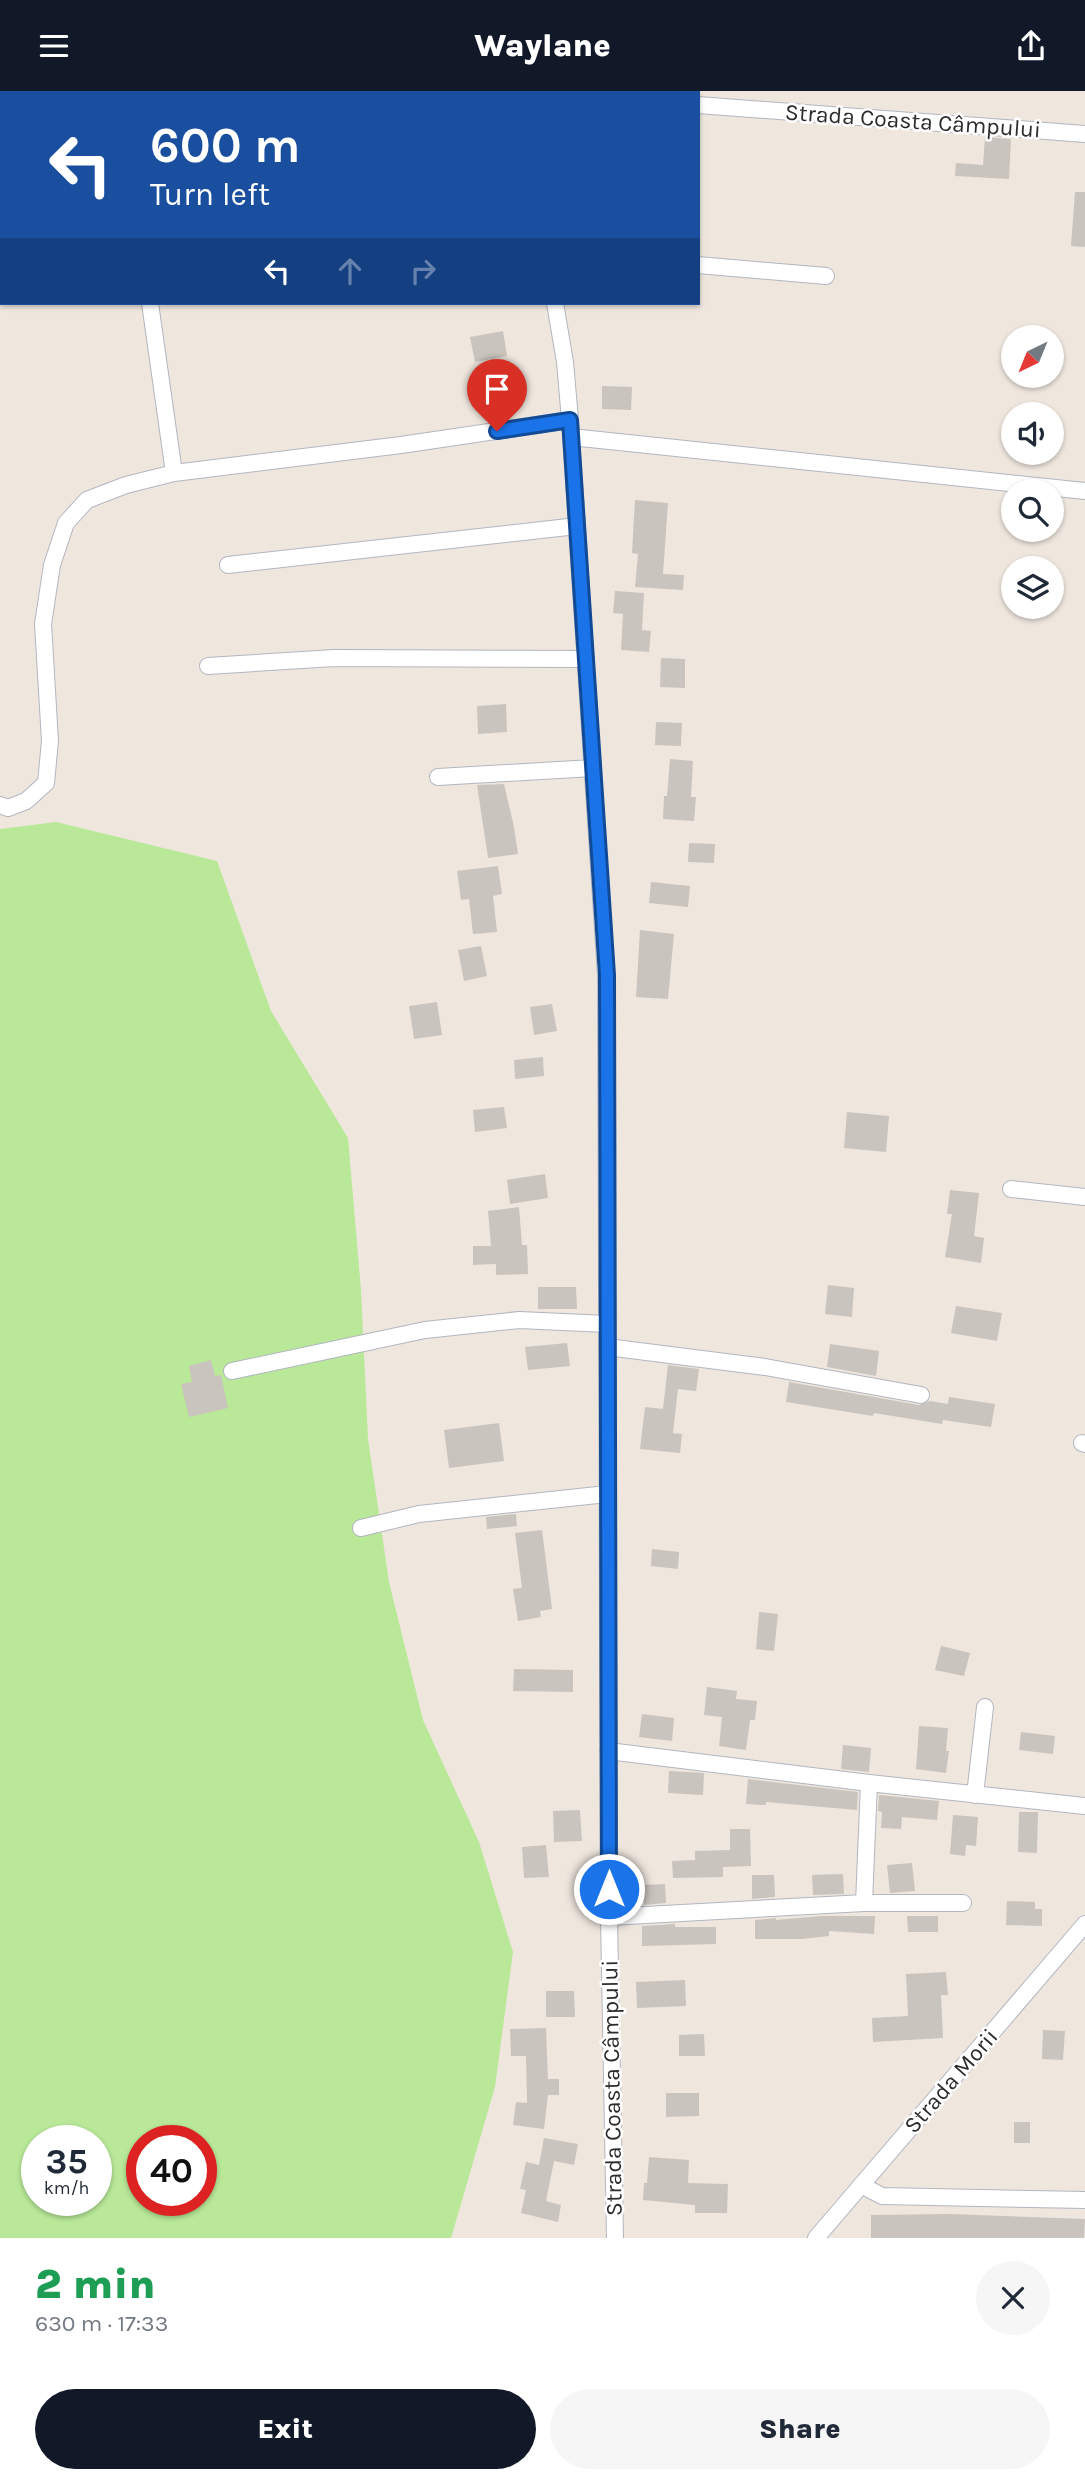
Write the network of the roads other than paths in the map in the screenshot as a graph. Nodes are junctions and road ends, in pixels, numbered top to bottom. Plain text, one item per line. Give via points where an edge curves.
1 (700, 105) edge
2 (1085, 134) edge
3 (700, 265) edge
4 (826, 276) dead end
5 (150, 305) edge
6 (555, 305) edge
7 (570, 420) junction
8 (571, 437) junction
9 (174, 473) junction
10 (1085, 491) edge
11 (577, 526) junction
12 (228, 565) dead end
13 (586, 659) junction
14 (208, 666) dead end
15 (593, 768) junction
16 (438, 777) dead end
17 (0, 805) edge
18 (1011, 1189) dead end
19 (1085, 1197) edge
20 (607, 1324) junction
21 (607, 1347) junction
22 (232, 1371) dead end
23 (921, 1395) dead end
24 (607, 1494) junction
25 (361, 1528) dead end
26 (985, 1706) dead end
27 (608, 1751) junction
28 (869, 1783) junction
29 (975, 1795) junction
30 (1085, 1806) edge
31 (864, 1903) junction
32 (964, 1903) dead end
33 (609, 1917) junction
34 (1085, 1924) edge
35 (862, 2185) junction
36 (1085, 2200) edge
37 (615, 2238) edge
38 (816, 2238) edge

1 - 2 street, Strada Coasta Câmpului
3 - 4 street
5 - 9 street
6 - 7 street, Strada Coasta Câmpului
7 - 8 street, Strada Coasta Câmpului
7 - 9 street
8 - 10 street
8 - 11 street, Strada Coasta Câmpului
9 - 17 street via 87,500 66,523 52,565 43,624 50,741 46,783 26,801 8,808
11 - 12 street
11 - 13 street, Strada Coasta Câmpului
13 - 14 street via 334,658
13 - 15 street, Strada Coasta Câmpului
15 - 16 street
15 - 20 street, Strada Coasta Câmpului via 607,975
18 - 19 street
20 - 21 street, Strada Coasta Câmpului
20 - 22 street via 519,1320 425,1329
21 - 23 street via 765,1367
21 - 24 street, Strada Coasta Câmpului
24 - 25 street via 419,1514
24 - 27 street, Strada Coasta Câmpului
26 - 29 street
27 - 28 street
27 - 33 street, Strada Coasta Câmpului
28 - 29 street
28 - 31 street
29 - 30 street
31 - 32 street
31 - 33 street
33 - 37 street, Strada Coasta Câmpului
34 - 35 street, Strada Morii
35 - 36 street via 882,2196
35 - 38 street, Strada Morii

